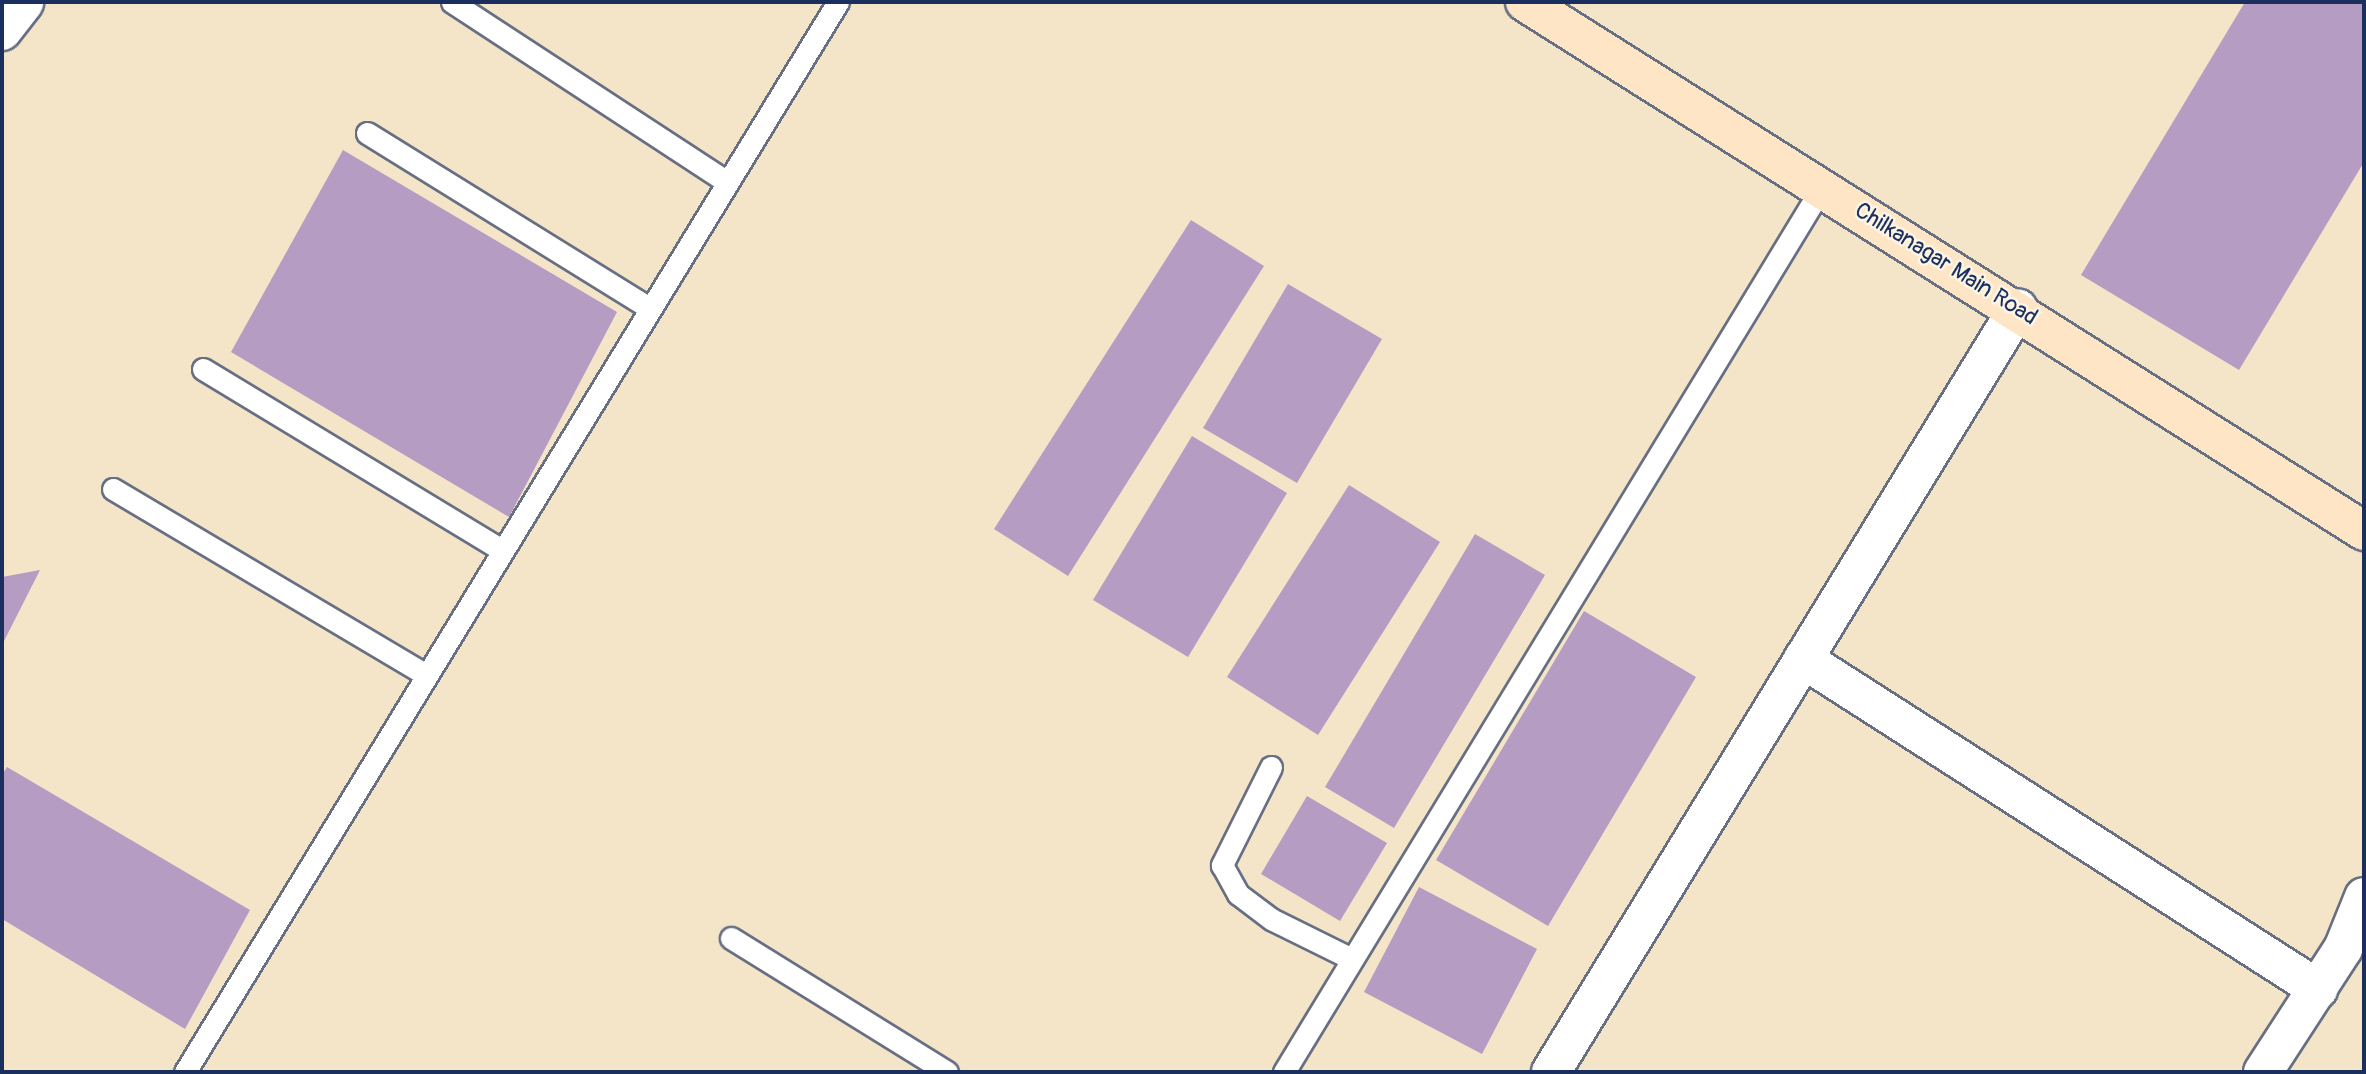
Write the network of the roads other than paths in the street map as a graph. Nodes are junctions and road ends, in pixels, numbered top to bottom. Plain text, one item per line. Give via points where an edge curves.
1 (452, 2) edge
2 (838, 2) edge
3 (1525, 2) edge
4 (24, 3) edge
5 (2, 31) edge
6 (367, 133) dead end
7 (727, 182) junction
8 (1822, 187) junction
9 (649, 308) junction
10 (2018, 309) junction
11 (203, 369) dead end
12 (113, 489) dead end
13 (2364, 531) edge
14 (500, 549) junction
15 (1803, 659) junction
16 (424, 674) junction
17 (1271, 767) dead end
18 (2364, 897) edge
19 (731, 938) dead end
20 (2354, 955) edge
21 (1352, 960) junction
22 (2318, 989) junction
23 (185, 1072) edge
24 (947, 1072) edge
25 (1284, 1072) edge
26 (1551, 1072) edge
27 (2263, 1072) edge

1 - 7 lane
2 - 7 lane
3 - 8 main road, Chilkanagar Main Road
4 - 5 street
6 - 9 lane
7 - 9 lane
8 - 10 main road, Chilkanagar Main Road
8 - 21 lane
9 - 14 lane
10 - 13 main road, Chilkanagar Main Road
10 - 15 street
11 - 14 lane
12 - 16 lane
14 - 16 lane
15 - 22 street
15 - 26 street
16 - 23 lane
17 - 21 lane via 1222,865 1238,894 1271,919
18 - 20 street
19 - 24 lane
20 - 22 street
21 - 25 lane
22 - 27 street

